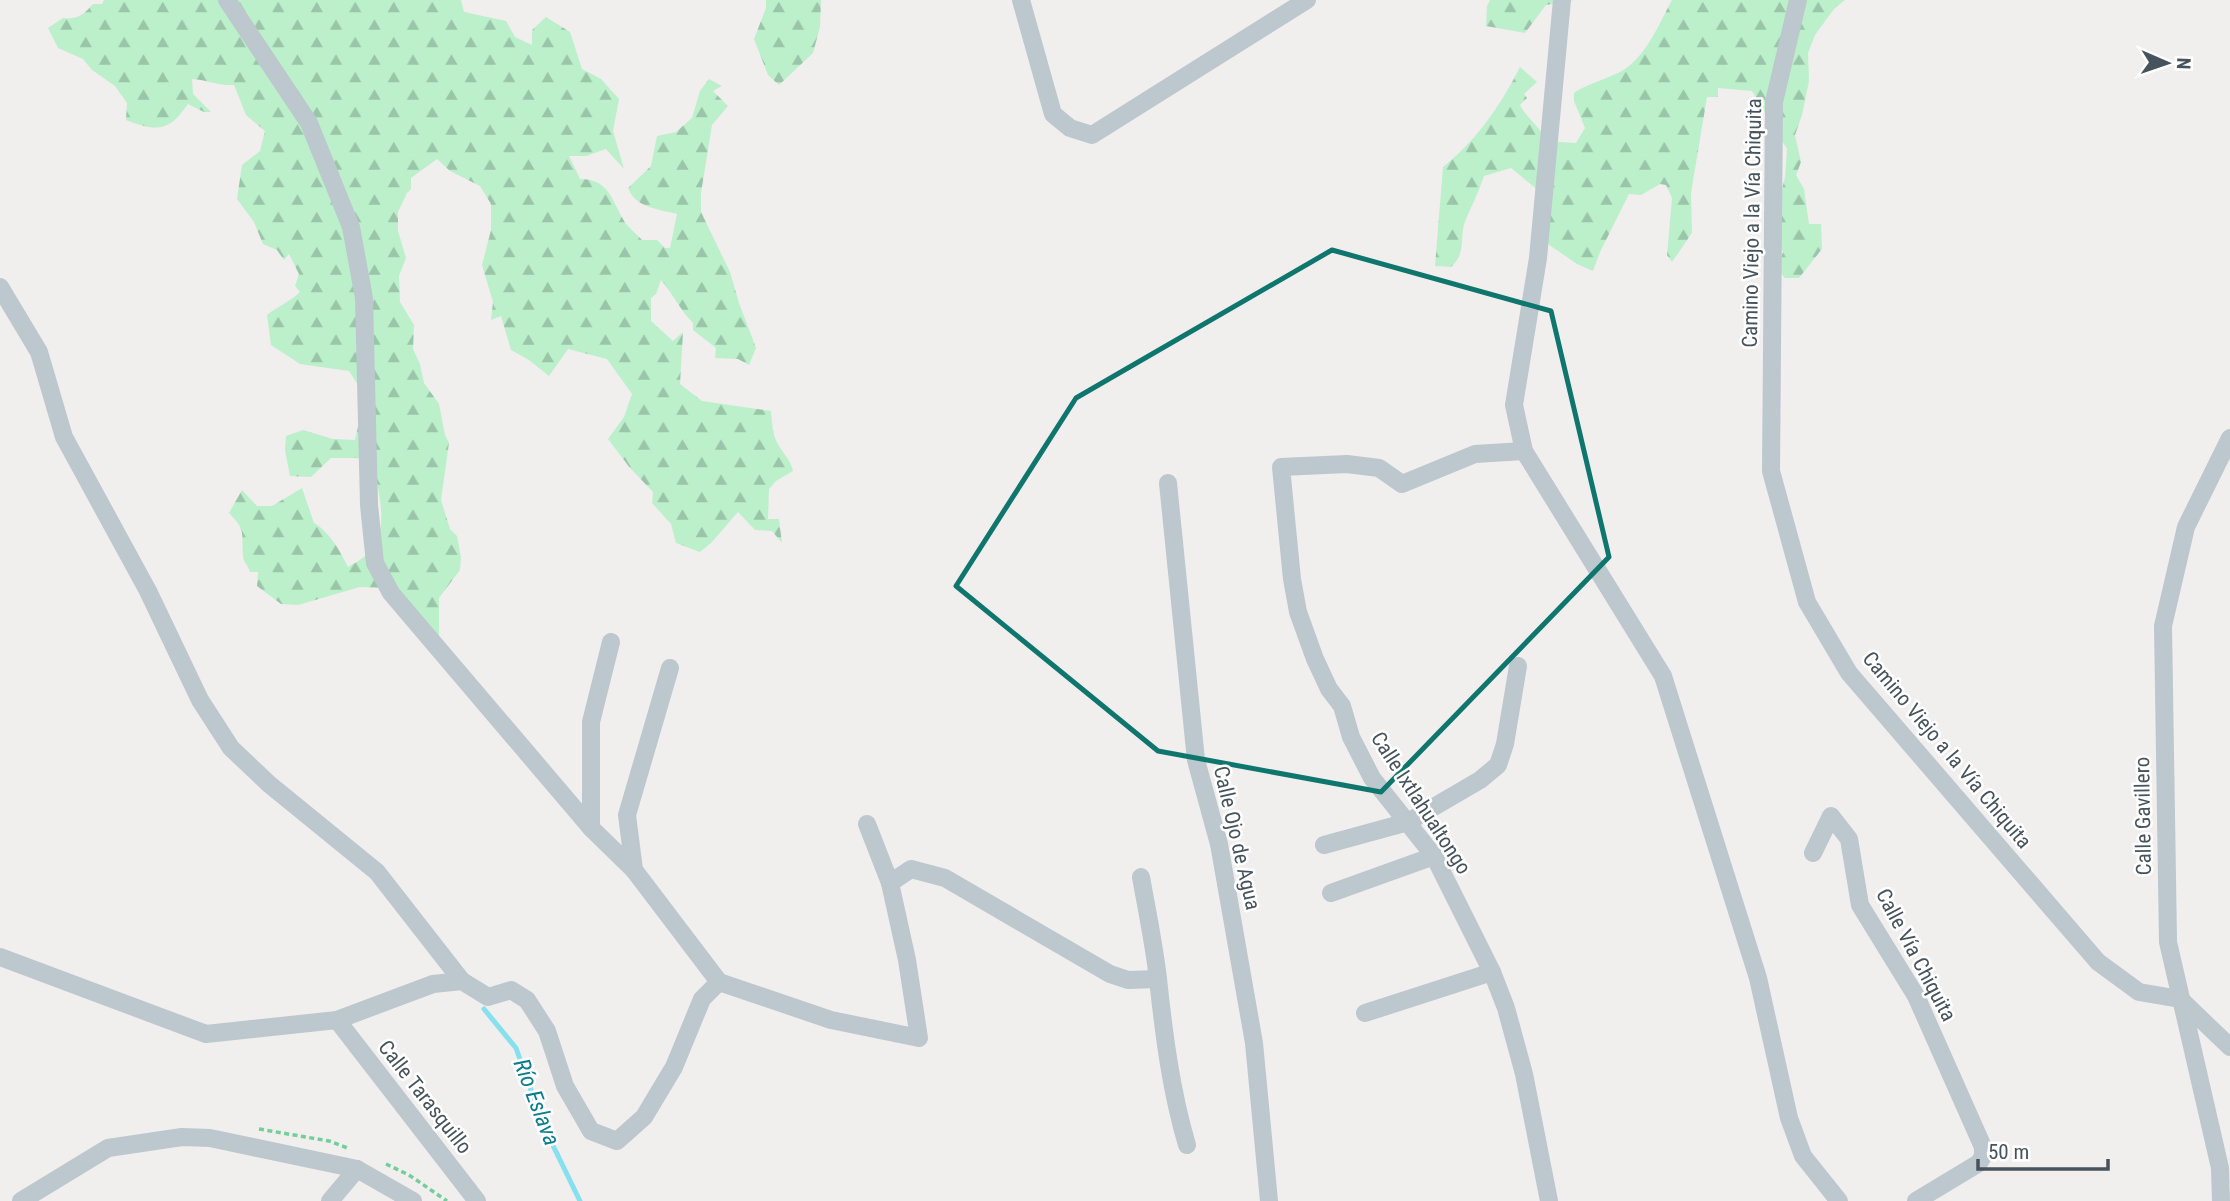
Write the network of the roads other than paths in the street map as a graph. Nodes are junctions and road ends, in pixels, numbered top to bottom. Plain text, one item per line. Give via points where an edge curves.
1 (227, 0) edge
2 (1021, 0) edge
3 (1307, 0) edge
4 (1562, 0) edge
5 (1798, 0) edge
6 (0, 287) edge
7 (2230, 438) edge
8 (1524, 451) junction
9 (1168, 483) dead end
10 (611, 642) dead end
11 (1518, 666) dead end
12 (670, 668) dead end
13 (1408, 821) junction
14 (867, 824) dead end
15 (591, 828) junction
16 (1324, 845) dead end
17 (1814, 853) dead end
18 (1434, 856) junction
19 (634, 870) junction
20 (1141, 877) dead end
21 (890, 883) junction
22 (1331, 893) dead end
23 (0, 957) edge
24 (1492, 971) junction
25 (1158, 979) junction
26 (462, 981) junction
27 (719, 982) junction
28 (2180, 999) junction
29 (1365, 1013) dead end
30 (337, 1020) junction
31 (2230, 1047) edge
32 (1188, 1145) dead end
33 (357, 1169) junction
34 (21, 1201) edge
35 (330, 1201) edge
36 (413, 1201) edge
37 (477, 1201) edge
38 (1269, 1201) edge
39 (1549, 1201) edge
40 (1839, 1201) edge
41 (1916, 1201) edge
42 (2221, 1201) edge

1 - 15 street via 309,123 351,227 364,298 369,505 375,563 391,593
2 - 3 street via 1054,114 1070,128 1092,135
4 - 8 street via 1538,258 1514,405
5 - 28 street, Camino Viejo a la Vía Chiquita via 1774,102 1771,471 1807,602 1849,673 2098,962 2139,992
6 - 26 street via 39,352 64,437 148,591 200,701 231,747 377,872
7 - 28 street, Calle Gavillero via 2186,527 2163,626 2168,942
8 - 13 street, Calle Ixtlahualtongo via 1475,454 1402,484 1379,468 1347,464 1281,467 1298,612 1315,659 1342,706 1351,737 1372,778
8 - 40 street via 1663,676 1758,978 1789,1118 1803,1156
9 - 38 street, Calle Ojo de Agua via 1196,760 1219,844 1254,1043
10 - 15 street via 591,722
11 - 13 street via 1498,765
12 - 19 street via 627,815
13 - 16 street
13 - 18 street, Calle Ixtlahualtongo
14 - 21 street
15 - 19 street
17 - 41 street, Calle Vía Chiquita via 1830,816 1849,839 1860,905 1916,996 1983,1147 1979,1163
18 - 22 street
18 - 24 street, Calle Ixtlahualtongo
19 - 27 street
20 - 25 street
21 - 25 street via 911,869 945,878 1110,974 1128,980
21 - 27 street via 919,1038 831,1020
23 - 30 street via 206,1034
24 - 29 street
24 - 39 street, Calle Ixtlahualtongo via 1524,1074
25 - 32 street via 1177,1112
26 - 27 street via 488,997 511,990 527,999 547,1031 565,1086 591,1131 617,1141 644,1118 674,1068 702,999
26 - 30 street via 433,984
28 - 31 street
28 - 42 street, Calle Gavillero via 2220,1168
30 - 37 street, Calle Tarasquillo
33 - 34 street via 182,1137 108,1148
33 - 35 street
33 - 36 street

